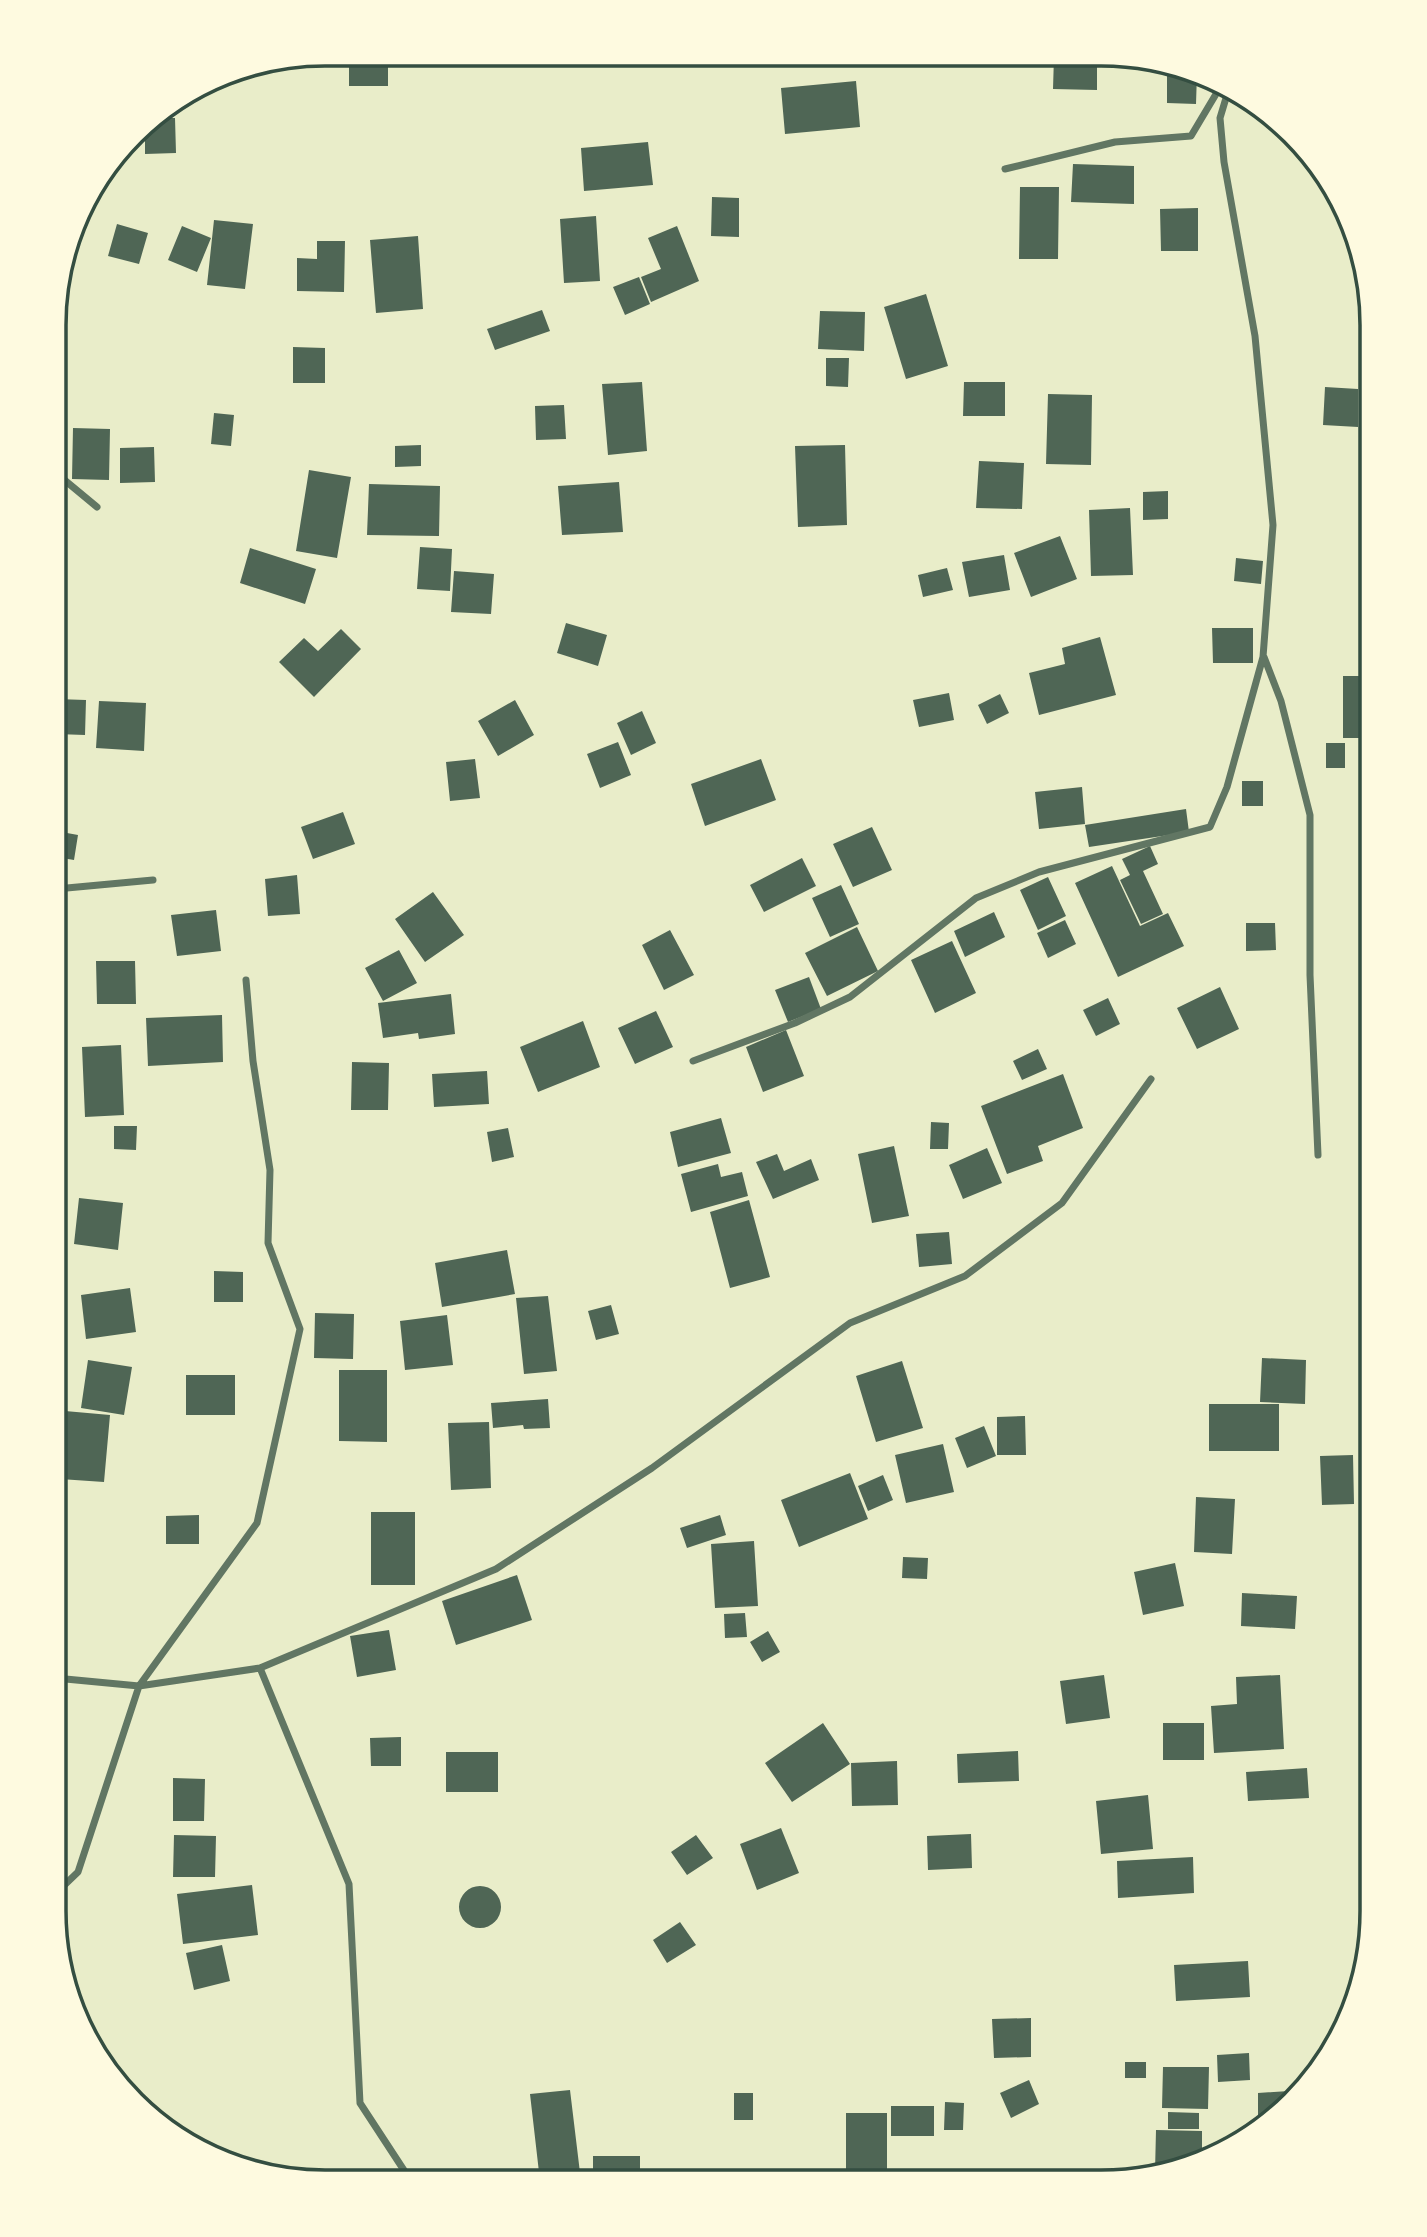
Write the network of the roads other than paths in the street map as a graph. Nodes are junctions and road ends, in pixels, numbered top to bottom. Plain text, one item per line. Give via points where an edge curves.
1 (1216, 93) edge
2 (1226, 98) edge
3 (1004, 169) dead end
4 (66, 481) edge
5 (97, 507) dead end
6 (1264, 657) junction
7 (153, 880) dead end
8 (66, 888) edge
9 (246, 980) dead end
10 (693, 1061) dead end
11 (1151, 1079) dead end
12 (1318, 1155) dead end
13 (260, 1668) junction
14 (66, 1679) edge
15 (139, 1686) junction
16 (66, 1883) edge
17 (404, 2170) edge

1 - 3 street via 1191,136 1115,142
2 - 6 street via 1220,118 1224,162 1255,336 1273,526
4 - 5 street
6 - 10 street via 1227,787 1210,827 1040,872 976,898 850,997
6 - 12 street via 1281,701 1310,815 1310,975
7 - 8 street
9 - 15 street via 270,1170 268,1242 300,1329 257,1523
11 - 13 street via 1062,1203 965,1276 850,1323 652,1468 496,1569
13 - 15 street
13 - 17 street via 349,1884 360,2103
14 - 15 street
15 - 16 street via 78,1871

